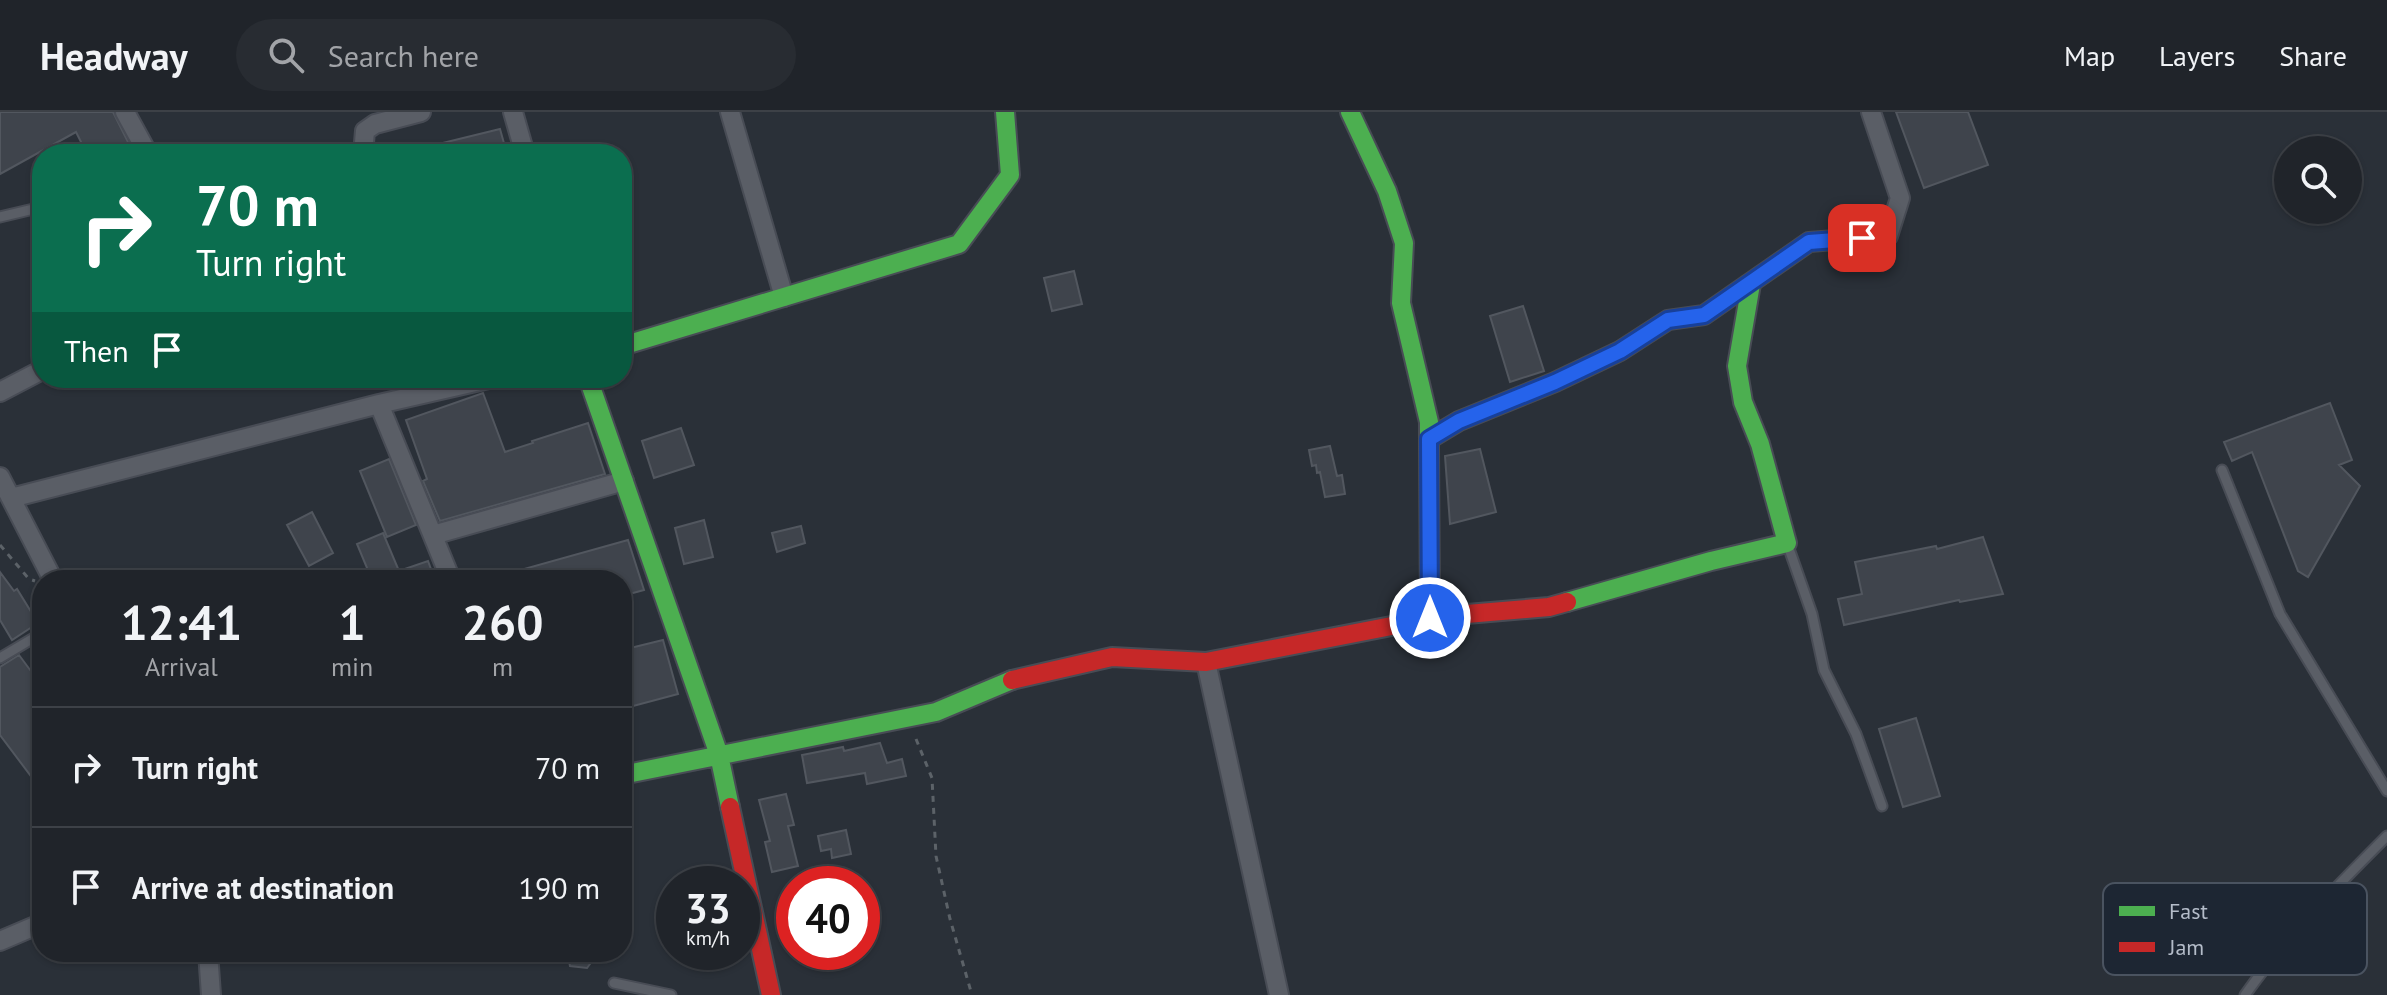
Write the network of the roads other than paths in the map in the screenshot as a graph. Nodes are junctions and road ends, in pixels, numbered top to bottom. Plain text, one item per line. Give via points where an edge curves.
1 (125, 112) edge
2 (421, 112) edge
3 (513, 112) edge
4 (730, 112) edge
5 (1005, 112) edge
6 (1350, 112) edge
7 (1871, 112) edge
8 (143, 144) edge
9 (364, 144) edge
10 (522, 144) edge
11 (32, 209) edge
12 (0, 217) edge
13 (1751, 284) junction
14 (784, 297) junction
15 (632, 343) edge
16 (32, 375) edge
17 (449, 388) edge
18 (591, 388) edge
19 (0, 392) edge
20 (379, 404) junction
21 (1429, 439) junction
22 (2222, 470) dead end
23 (0, 477) edge
24 (624, 481) junction
25 (11, 498) junction
26 (433, 535) junction
27 (1787, 543) junction
28 (48, 570) edge
29 (447, 570) edge
30 (1430, 618) junction
31 (32, 639) edge
32 (0, 658) edge
33 (1206, 662) junction
34 (719, 755) junction
35 (632, 773) edge
36 (2387, 791) edge
37 (1882, 806) dead end
38 (2387, 836) edge
39 (2340, 883) edge
40 (32, 927) edge
41 (0, 941) edge
42 (209, 962) edge
43 (2259, 975) edge
44 (614, 983) dead end
45 (211, 995) edge
46 (671, 995) edge
47 (771, 995) edge
48 (1279, 995) edge
49 (2245, 995) edge

1 - 8 street
2 - 9 street via 375,124 365,131
3 - 10 street
4 - 14 street
5 - 14 street via 1010,175 959,244
6 - 21 street via 1387,191 1404,243 1401,303
7 - 13 street via 1900,198 1888,236 1809,242
11 - 12 lane
13 - 21 street via 1704,315 1668,320 1620,351
13 - 27 street via 1737,366 1743,402
14 - 15 street
16 - 19 street
17 - 20 street
18 - 24 street
20 - 25 street
20 - 26 street
21 - 30 street
22 - 36 lane via 2280,614
23 - 25 street
24 - 26 street
24 - 34 street
25 - 28 street
26 - 29 street
27 - 30 street via 1549,607
27 - 37 lane via 1812,614 1824,670 1856,734
30 - 33 street
31 - 32 lane
33 - 34 street via 1112,657 1020,677 908,719
33 - 48 street
34 - 35 street
34 - 47 street
38 - 39 lane
40 - 41 street
42 - 45 street
43 - 49 lane
44 - 46 lane

